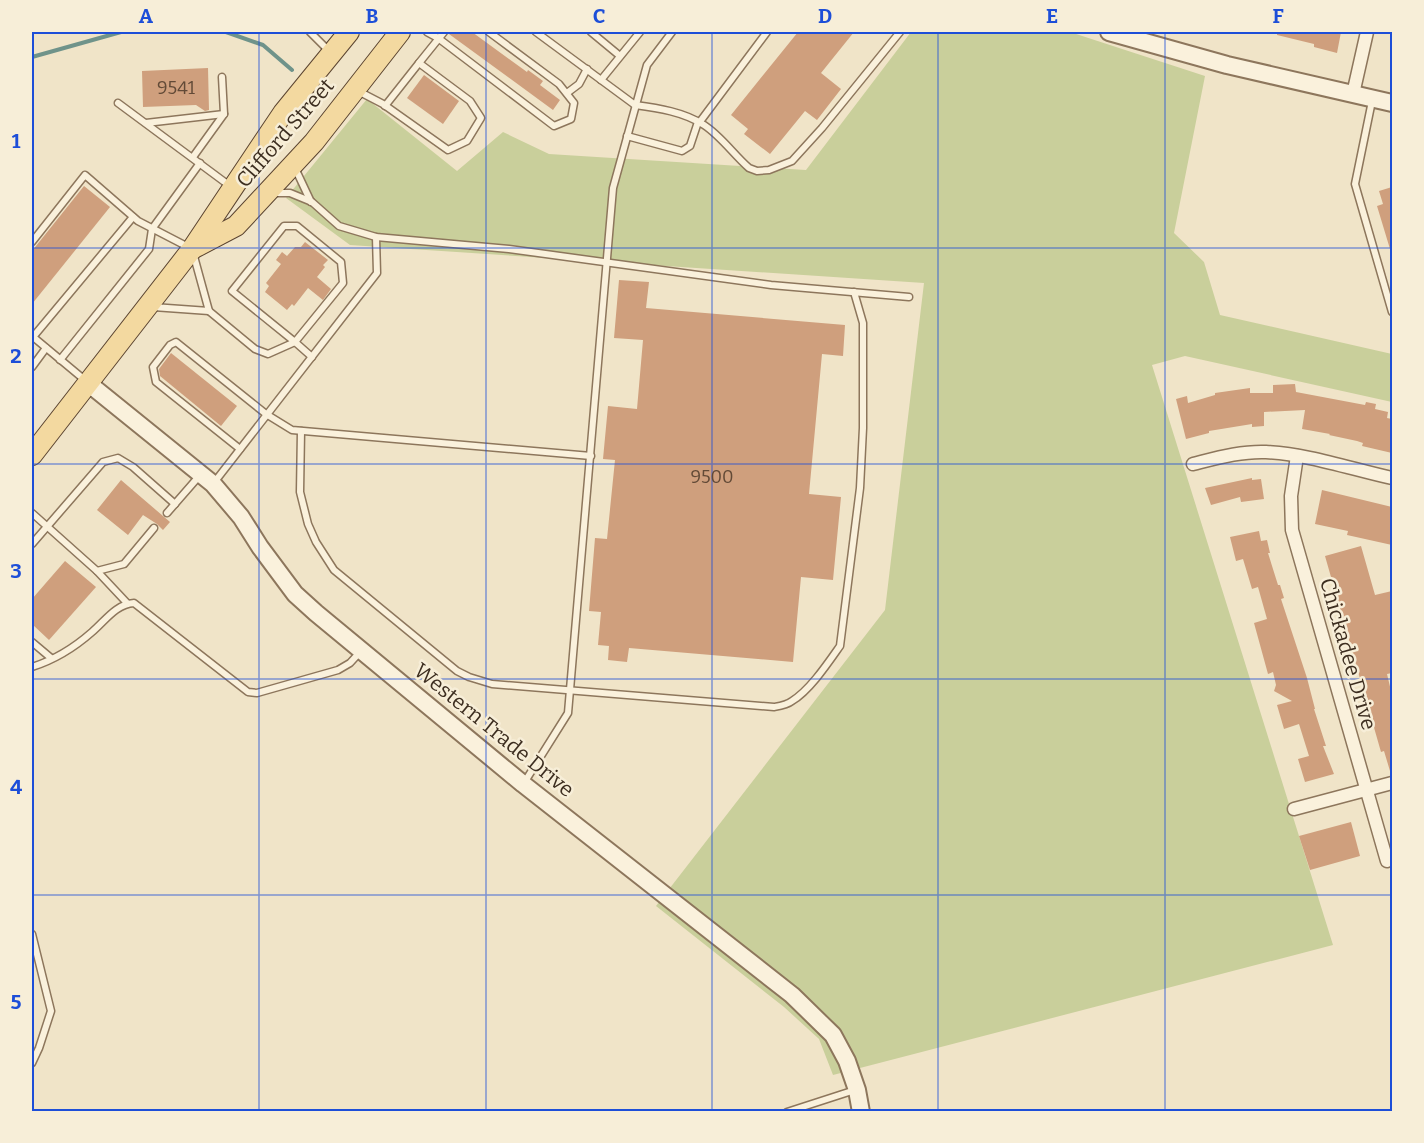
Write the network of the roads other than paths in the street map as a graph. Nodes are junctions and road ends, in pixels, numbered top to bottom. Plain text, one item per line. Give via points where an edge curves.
1 (309, 32) edge
2 (349, 32) edge
3 (400, 32) edge
4 (427, 32) edge
5 (444, 32) edge
6 (489, 32) edge
7 (536, 32) edge
8 (591, 32) edge
9 (640, 32) edge
10 (672, 32) edge
11 (768, 32) edge
12 (900, 32) edge
13 (1109, 32) edge
14 (1367, 32) edge
15 (438, 38) junction
16 (331, 54) junction
17 (620, 56) junction
18 (419, 63) junction
19 (586, 69) junction
20 (222, 77) dead end
21 (602, 80) junction
22 (355, 90) junction
23 (567, 93) junction
24 (1353, 94) junction
25 (1373, 99) junction
26 (118, 103) dead end
27 (1392, 103) edge
28 (385, 105) junction
29 (635, 105) junction
30 (224, 114) junction
31 (699, 122) junction
32 (146, 123) junction
33 (627, 136) junction
34 (193, 158) junction
35 (201, 163) junction
36 (294, 164) junction
37 (232, 188) junction
38 (267, 193) junction
39 (312, 202) junction
40 (134, 217) junction
41 (153, 229) junction
42 (376, 237) junction
43 (32, 242) edge
44 (192, 249) junction
45 (608, 263) junction
46 (854, 292) junction
47 (909, 297) dead end
48 (148, 306) junction
49 (209, 311) junction
50 (1392, 312) edge
51 (32, 337) edge
52 (295, 342) junction
53 (46, 348) junction
54 (312, 357) junction
55 (60, 360) junction
56 (32, 367) edge
57 (88, 383) junction
58 (266, 414) junction
59 (301, 431) junction
60 (240, 449) junction
61 (32, 455) edge
62 (591, 456) junction
63 (1297, 456) junction
64 (1193, 464) dead end
65 (1392, 478) edge
66 (207, 479) junction
67 (175, 504) junction
68 (32, 513) edge
69 (167, 513) dead end
70 (47, 526) junction
71 (154, 528) dead end
72 (32, 544) edge
73 (97, 572) junction
74 (127, 603) junction
75 (32, 642) edge
76 (362, 651) junction
77 (51, 658) junction
78 (32, 667) edge
79 (570, 690) junction
80 (1392, 783) edge
81 (523, 784) junction
82 (1367, 790) junction
83 (1294, 809) dead end
84 (1388, 861) dead end
85 (32, 934) edge
86 (32, 1063) edge
87 (857, 1090) junction
88 (787, 1112) edge
89 (861, 1112) edge

1 - 16 lane
2 - 16 main road, Clifford Street
3 - 22 main road, Clifford Street
4 - 15 lane
5 - 15 lane
6 - 23 lane
7 - 19 lane
8 - 17 lane
9 - 17 lane
10 - 29 lane via 647,65
11 - 31 lane
12 - 31 lane via 792,161 769,170 749,168
13 - 24 street
14 - 24 street
15 - 18 lane
15 - 23 lane via 554,126 571,119 574,103
16 - 37 main road, Clifford Street via 283,113
17 - 21 lane
18 - 28 lane
18 - 28 lane via 470,101 481,118 467,141 448,150
19 - 21 lane
19 - 23 lane via 579,84
20 - 30 lane
21 - 29 lane
22 - 28 lane
22 - 36 main road, Clifford Street
24 - 25 street
25 - 27 street
25 - 50 lane via 1355,184
26 - 32 lane
29 - 31 lane
29 - 33 lane
30 - 32 lane
30 - 34 lane
31 - 33 lane via 690,146 682,151
32 - 34 lane
33 - 45 lane via 613,188
34 - 35 lane
35 - 37 lane
35 - 41 lane
36 - 38 main road, Clifford Street
36 - 39 lane
37 - 44 main road, Clifford Street
38 - 39 lane via 290,193
38 - 44 main road, Clifford Street via 236,226
39 - 42 lane via 339,226
40 - 41 lane
40 - 43 lane via 85,175
40 - 51 lane
41 - 44 lane
41 - 55 lane via 149,249
42 - 45 lane
42 - 54 lane via 377,273
44 - 48 main road, Clifford Street
44 - 49 lane
45 - 46 lane
45 - 62 lane
46 - 47 lane
46 - 79 lane via 863,323 860,488 840,646 828,663 791,703 774,707
48 - 49 lane
48 - 57 main road, Clifford Street
49 - 52 lane via 263,354
51 - 53 lane
52 - 52 lane via 343,283 341,262 297,226 290,225 284,226 232,291
52 - 54 lane
53 - 55 lane
53 - 56 lane
54 - 58 lane
55 - 57 lane
57 - 61 main road, Clifford Street
57 - 66 street, Western Trade Drive
58 - 59 lane via 292,430
58 - 60 lane
58 - 60 lane via 176,342 153,367 156,382
59 - 62 lane
59 - 79 lane via 300,492 308,524 334,570 469,677 492,684
60 - 66 lane
62 - 79 lane
63 - 64 street via 1265,452 1232,454
63 - 65 street
63 - 82 street, Chickadee Drive via 1291,496 1292,530
66 - 67 lane
66 - 76 street, Western Trade Drive via 241,517 295,594
67 - 69 lane
67 - 70 lane via 118,458 102,462
68 - 70 lane
70 - 72 lane
70 - 73 lane
71 - 73 lane via 124,564
73 - 74 lane
74 - 76 lane via 134,603 248,692 257,693 338,670
74 - 77 lane via 64,653
75 - 77 lane
76 - 81 street, Western Trade Drive
77 - 78 lane
79 - 81 lane via 567,714
80 - 82 street
81 - 87 street, Western Trade Drive via 792,995 832,1035 848,1061
82 - 83 street
82 - 84 street, Chickadee Drive
85 - 86 lane via 51,1011
87 - 88 lane
87 - 89 street, Western Trade Drive

